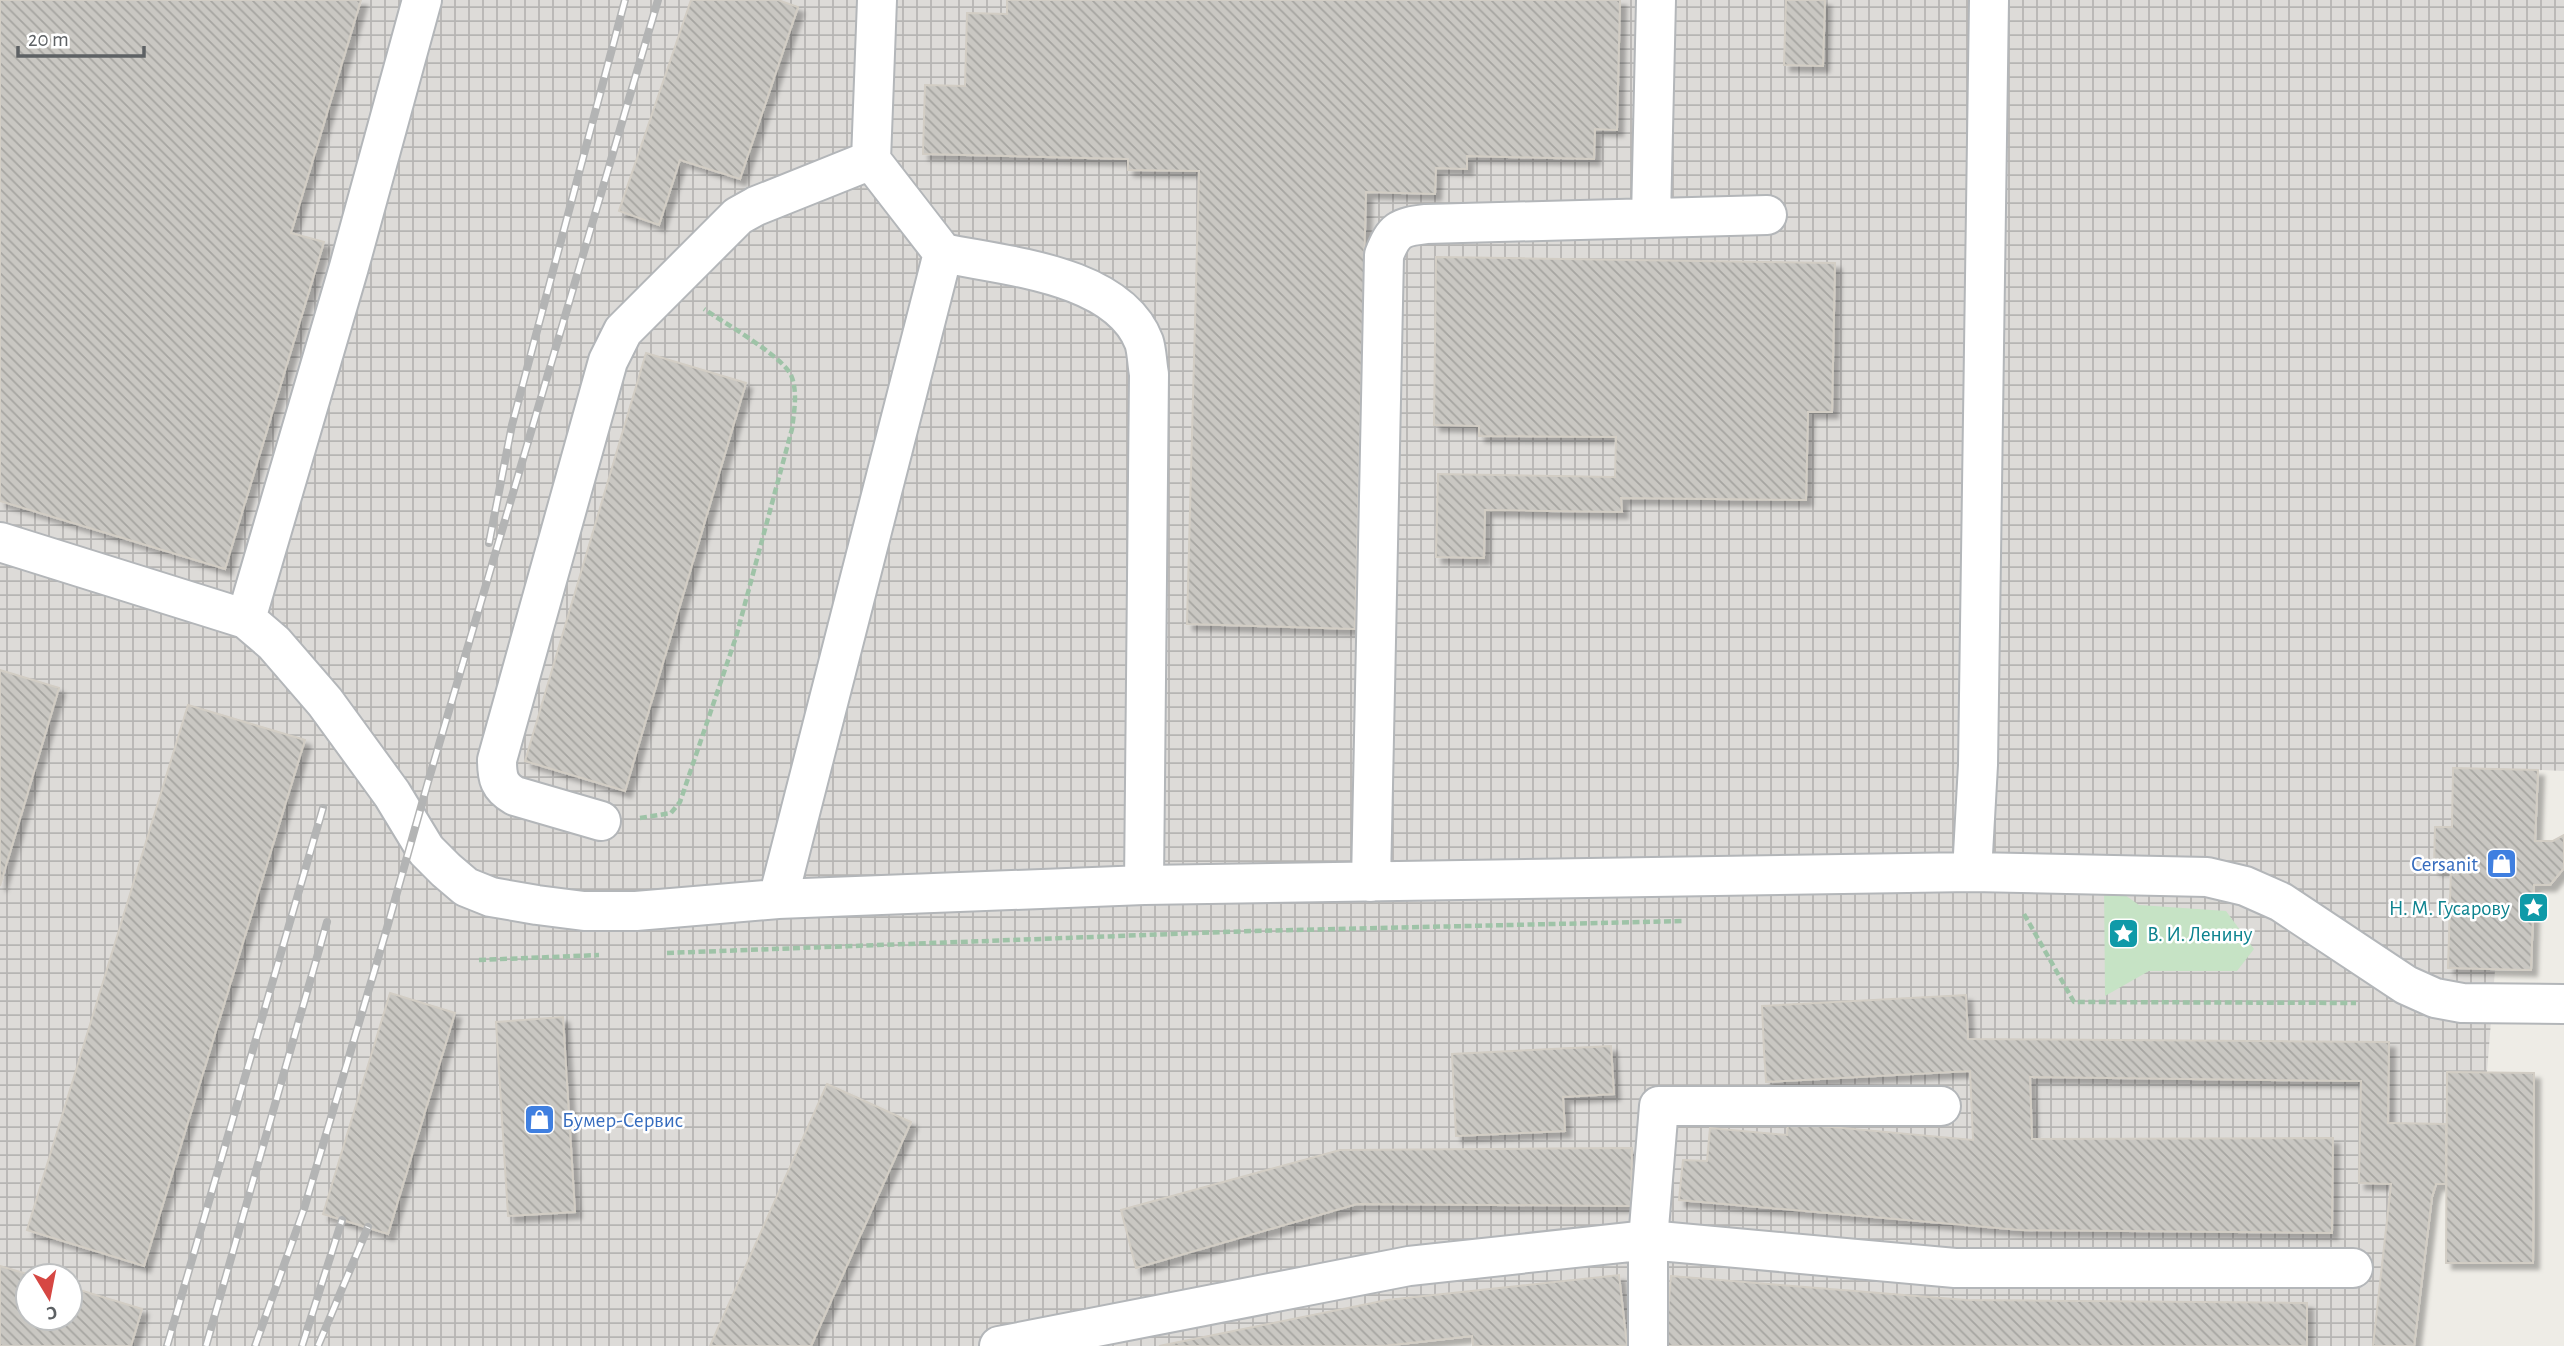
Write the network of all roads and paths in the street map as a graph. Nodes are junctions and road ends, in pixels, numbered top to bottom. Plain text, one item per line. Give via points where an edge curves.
1 (422, 0) edge
2 (877, 0) edge
3 (1656, 0) edge
4 (1989, 0) edge
5 (871, 160) junction
6 (1767, 215) dead end
7 (1651, 218) junction
8 (943, 253) junction
9 (668, 284) junction
10 (0, 542) edge
11 (246, 620) junction
12 (601, 821) joint
13 (1972, 872) junction
14 (1371, 882) junction
15 (1144, 885) junction
16 (778, 899) junction
17 (2010, 914) dead end
18 (1693, 921) dead end
19 (658, 953) dead end
20 (603, 955) dead end
21 (479, 960) dead end
22 (2365, 1003) dead end
23 (2564, 1004) edge
24 (1941, 1106) dead end
25 (1648, 1240) junction
26 (2353, 1268) dead end
27 (999, 1346) edge
28 (1647, 1346) edge

1 - 11 lane
2 - 5 lane
3 - 7 lane
4 - 13 lane via 1978,751
5 - 8 lane
5 - 9 lane via 738,216
6 - 7 lane
7 - 14 lane via 1426,223 1404,227 1392,235 1384,255
8 - 15 lane via 1058,277 1104,295 1130,318 1144,342 1149,374
8 - 16 lane
9 - 12 lane via 623,331 608,361 497,760 503,789
9 - 12 path via 778,360 790,375 796,396 792,429 736,637 680,802 671,813
10 - 11 lane
11 - 16 lane via 274,643 325,702 426,850 466,887 491,897 584,911
13 - 14 lane
13 - 23 lane via 2207,877 2245,886 2281,902 2406,985 2435,998 2462,1003
14 - 15 lane
15 - 16 lane
17 - 22 path via 2024,913 2074,1002
18 - 19 path via 1251,931
20 - 21 path
24 - 25 lane via 1659,1106
25 - 26 lane via 1955,1268
25 - 27 lane via 1409,1266
25 - 28 lane

